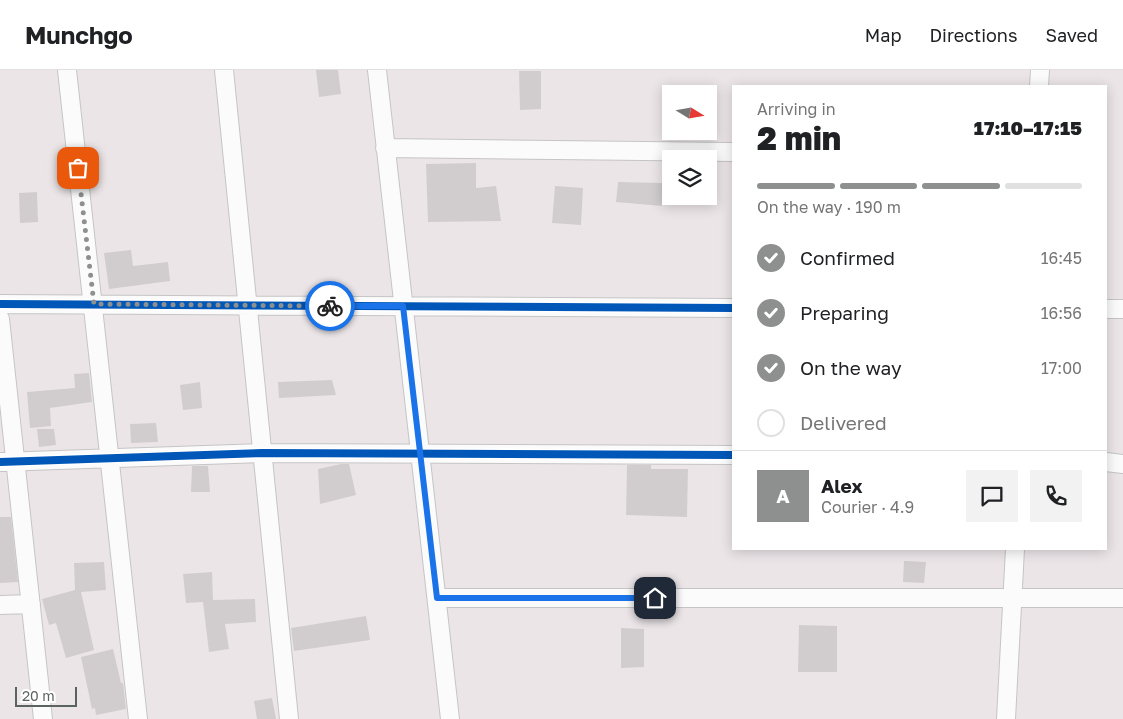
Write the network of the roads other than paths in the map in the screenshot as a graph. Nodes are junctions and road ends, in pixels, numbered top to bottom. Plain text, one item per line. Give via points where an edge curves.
1 (67, 70) edge
2 (224, 70) edge
3 (376, 70) edge
4 (1040, 70) edge
5 (1039, 85) edge
6 (385, 148) junction
7 (732, 152) edge
8 (0, 304) edge
9 (94, 304) junction
10 (248, 305) junction
11 (403, 306) junction
12 (732, 308) edge
13 (1107, 309) edge
14 (1123, 309) edge
15 (0, 319) edge
16 (262, 453) junction
17 (420, 454) junction
18 (732, 454) edge
19 (111, 458) junction
20 (8, 462) edge
21 (1107, 462) edge
22 (1123, 464) edge
23 (1015, 550) edge
24 (437, 598) junction
25 (1012, 598) junction
26 (1123, 598) edge
27 (0, 604) edge
28 (31, 604) junction
29 (43, 719) edge
30 (138, 719) edge
31 (289, 719) edge
32 (450, 719) edge
33 (1006, 719) edge

1 - 9 street
2 - 10 street
3 - 6 street
4 - 5 street
6 - 7 street
6 - 11 street
8 - 9 street
9 - 10 street
9 - 19 street
10 - 11 street
10 - 16 street
11 - 12 street
11 - 17 street
13 - 14 street
15 - 20 street
16 - 17 street
16 - 19 street
16 - 31 street
17 - 18 street
17 - 24 street
19 - 20 street
19 - 30 street
20 - 28 street
21 - 22 street
23 - 25 street
24 - 25 street
24 - 32 street
25 - 26 street
25 - 33 street
27 - 28 street
28 - 29 street

